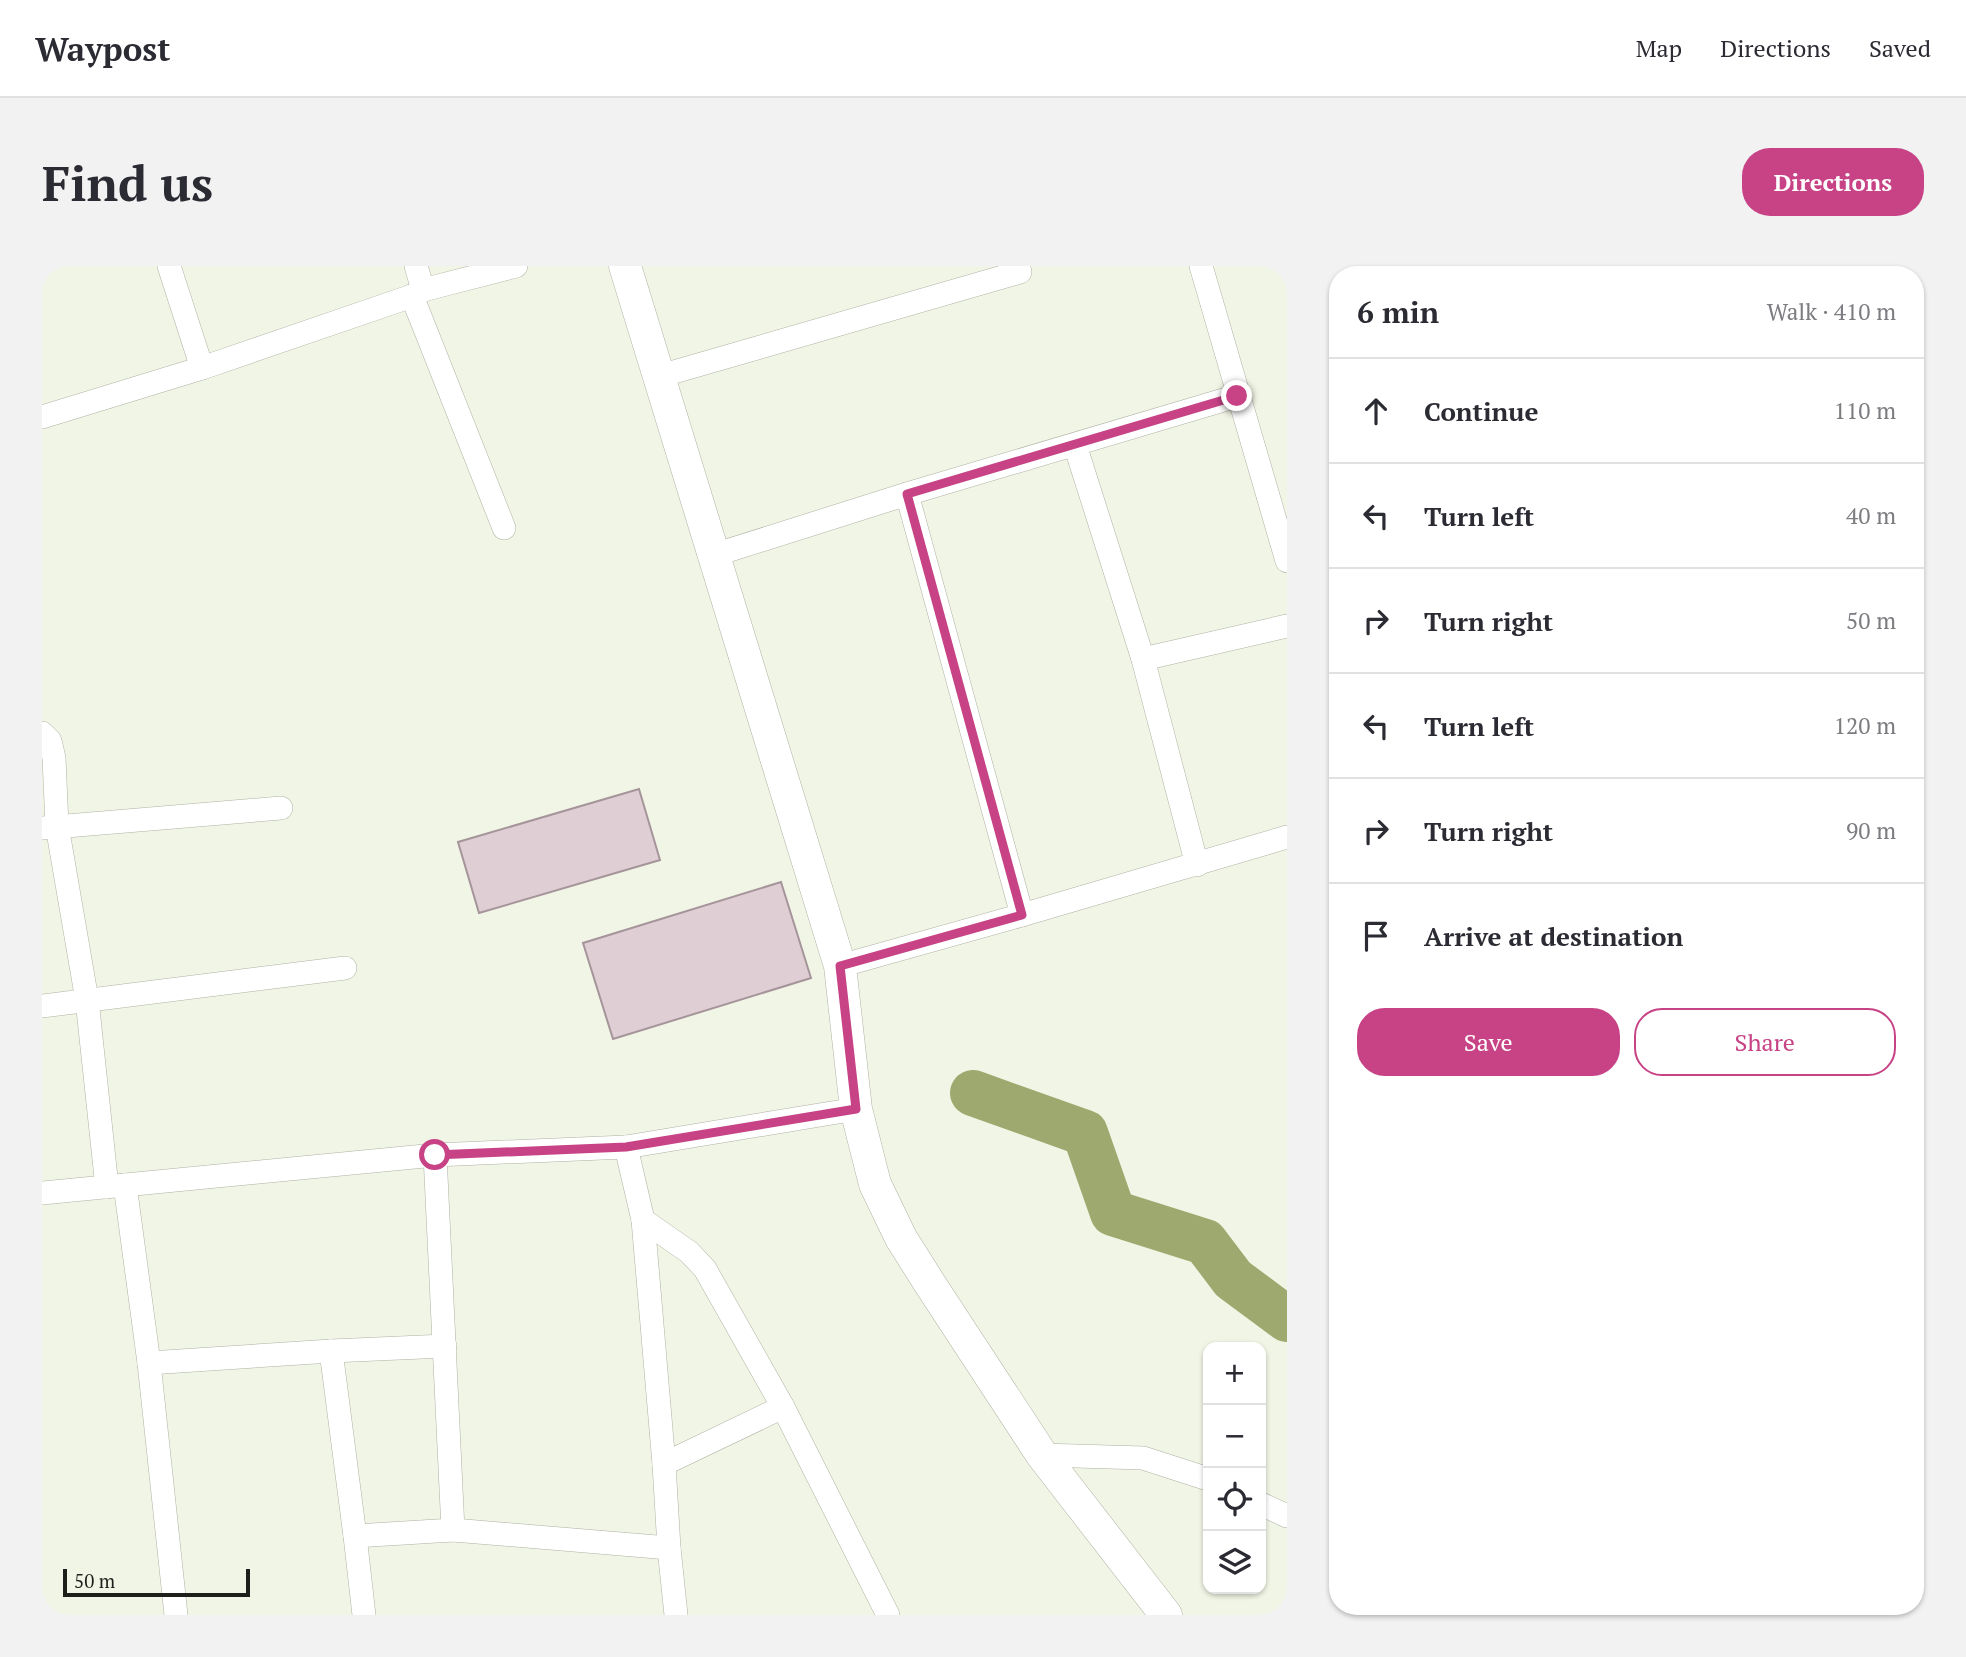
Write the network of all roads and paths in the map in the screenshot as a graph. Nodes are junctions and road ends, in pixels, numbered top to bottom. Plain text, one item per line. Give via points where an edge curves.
1 (169, 266) edge
2 (416, 266) edge
3 (516, 266) edge
4 (625, 266) edge
5 (1201, 266) edge
6 (1025, 268) edge
7 (418, 293) junction
8 (202, 368) junction
9 (660, 376) junction
10 (1237, 396) junction
11 (42, 417) edge
12 (1075, 445) junction
13 (907, 494) junction
14 (504, 528) dead end
15 (714, 555) junction
16 (1287, 561) edge
17 (1287, 626) edge
18 (1143, 659) junction
19 (42, 733) edge
20 (281, 808) dead end
21 (50, 827) edge
22 (1287, 837) edge
23 (1197, 865) junction
24 (1022, 915) junction
25 (840, 966) junction
26 (345, 968) dead end
27 (88, 1000) junction
28 (42, 1006) edge
29 (856, 1109) junction
30 (626, 1147) junction
31 (435, 1155) junction
32 (116, 1186) junction
33 (42, 1194) edge
34 (643, 1220) junction
35 (444, 1346) junction
36 (331, 1350) junction
37 (149, 1363) junction
38 (783, 1407) junction
39 (1042, 1455) junction
40 (664, 1464) junction
41 (1203, 1477) edge
42 (1266, 1506) edge
43 (1287, 1516) edge
44 (453, 1530) junction
45 (355, 1536) junction
46 (669, 1548) junction
47 (176, 1615) edge
48 (364, 1615) edge
49 (676, 1615) edge
50 (888, 1615) edge
51 (1166, 1615) edge

1 - 8 street
2 - 7 street
3 - 7 street
4 - 9 street
5 - 10 street
6 - 9 street
7 - 8 street
7 - 14 street
8 - 11 street
9 - 15 street
10 - 12 street
10 - 16 street
12 - 13 street
12 - 18 street
13 - 15 street
13 - 24 street
15 - 25 street
17 - 18 street
18 - 23 street
19 - 21 street via 50,741 54,758
20 - 21 street
21 - 27 street
22 - 23 street
23 - 24 street
24 - 25 street
25 - 29 street
26 - 27 street
27 - 28 street
27 - 32 street
29 - 30 street
29 - 39 street via 874,1184 901,1238
30 - 31 street
30 - 34 street
31 - 32 street
31 - 35 street
32 - 33 street
32 - 37 street
34 - 38 street via 705,1269
34 - 40 street
35 - 36 street
35 - 44 street
36 - 37 street
36 - 45 street
37 - 47 street
38 - 40 street
38 - 50 street
39 - 41 street via 1143,1458
39 - 51 street
40 - 46 street
42 - 43 street
44 - 45 street
44 - 46 street
45 - 48 street
46 - 49 street

